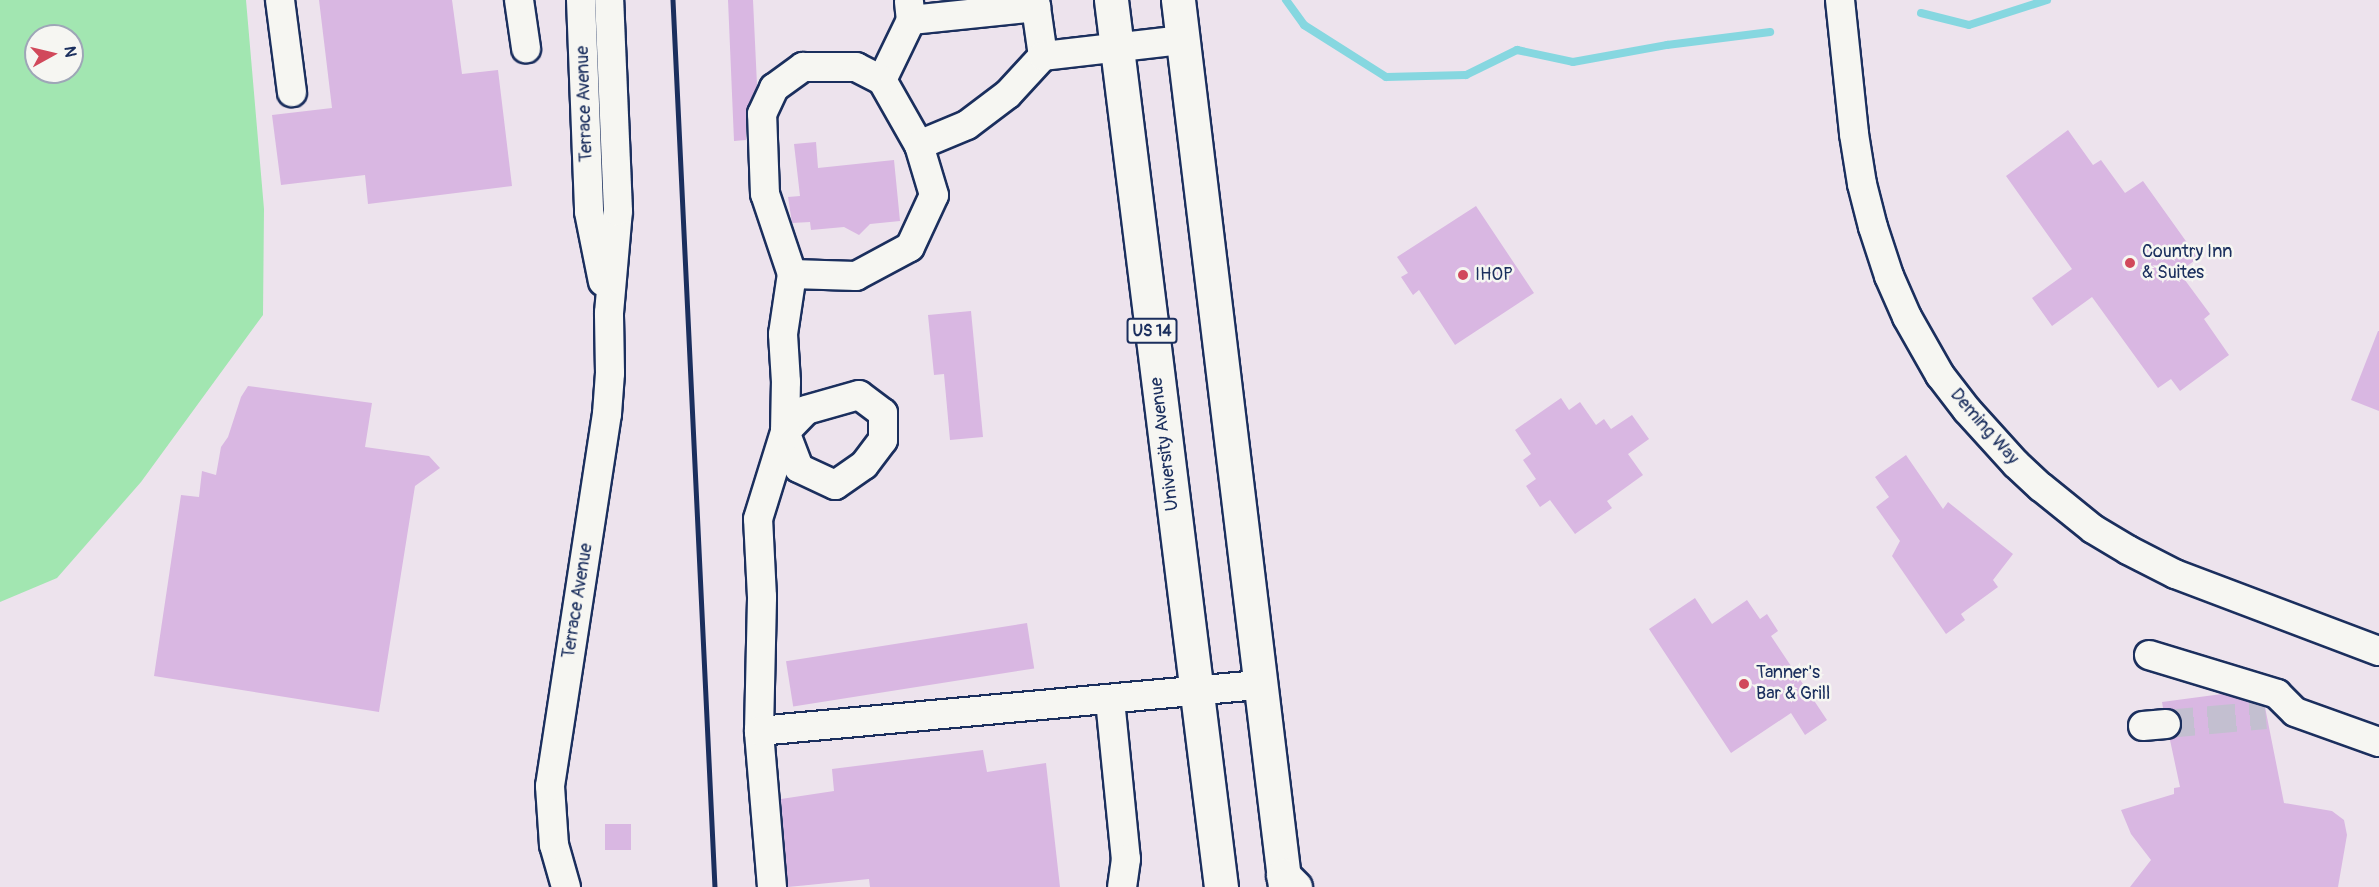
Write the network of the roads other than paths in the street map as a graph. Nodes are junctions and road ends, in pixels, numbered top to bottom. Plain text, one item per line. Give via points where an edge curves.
1 (280, 0) edge
2 (519, 0) edge
3 (581, 0) edge
4 (609, 0) edge
5 (1111, 0) edge
6 (1178, 0) edge
7 (1840, 0) edge
8 (1035, 3) edge
9 (910, 10) edge
10 (1182, 40) junction
11 (526, 48) dead end
12 (1117, 48) junction
13 (1043, 56) junction
14 (882, 80) junction
15 (292, 92) dead end
16 (919, 145) junction
17 (792, 274) junction
18 (609, 313) junction
19 (2379, 651) edge
20 (2149, 655) dead end
21 (1258, 685) junction
22 (1196, 691) junction
23 (1110, 700) junction
24 (2295, 712) junction
25 (2266, 715) tunnel mouth
26 (759, 732) junction
27 (2379, 742) edge
28 (1288, 883) edge
29 (566, 887) edge
30 (772, 887) edge
31 (1122, 887) edge
32 (1221, 887) edge

1 - 15 street
2 - 11 street
3 - 18 street, Terrace Avenue via 589,212
4 - 18 street, Terrace Avenue via 618,211
5 - 12 main road, University Avenue / US 14
6 - 10 main road
7 - 19 street, Deming Way via 1854,134 1873,227 1908,317 1940,375 1967,410 2041,487 2093,529 2128,550 2175,574
8 - 9 street
8 - 13 street
9 - 14 street
10 - 12 street
10 - 21 main road
12 - 13 street
12 - 22 main road, University Avenue / US 14
13 - 16 street via 1008,94 967,125
14 - 16 street
14 - 17 street via 856,67 803,67 774,88 762,114 765,194
16 - 17 street via 934,195 910,247 856,276
17 - 26 street via 783,334 785,432 758,519 762,597
18 - 29 street, Terrace Avenue via 607,414 550,786 554,845
20 - 24 street via 2277,694
21 - 22 street
21 - 28 main road
22 - 23 street
22 - 32 main road, University Avenue / US 14
23 - 26 street
23 - 31 street via 1126,860
24 - 25 street
24 - 27 street
26 - 30 street

